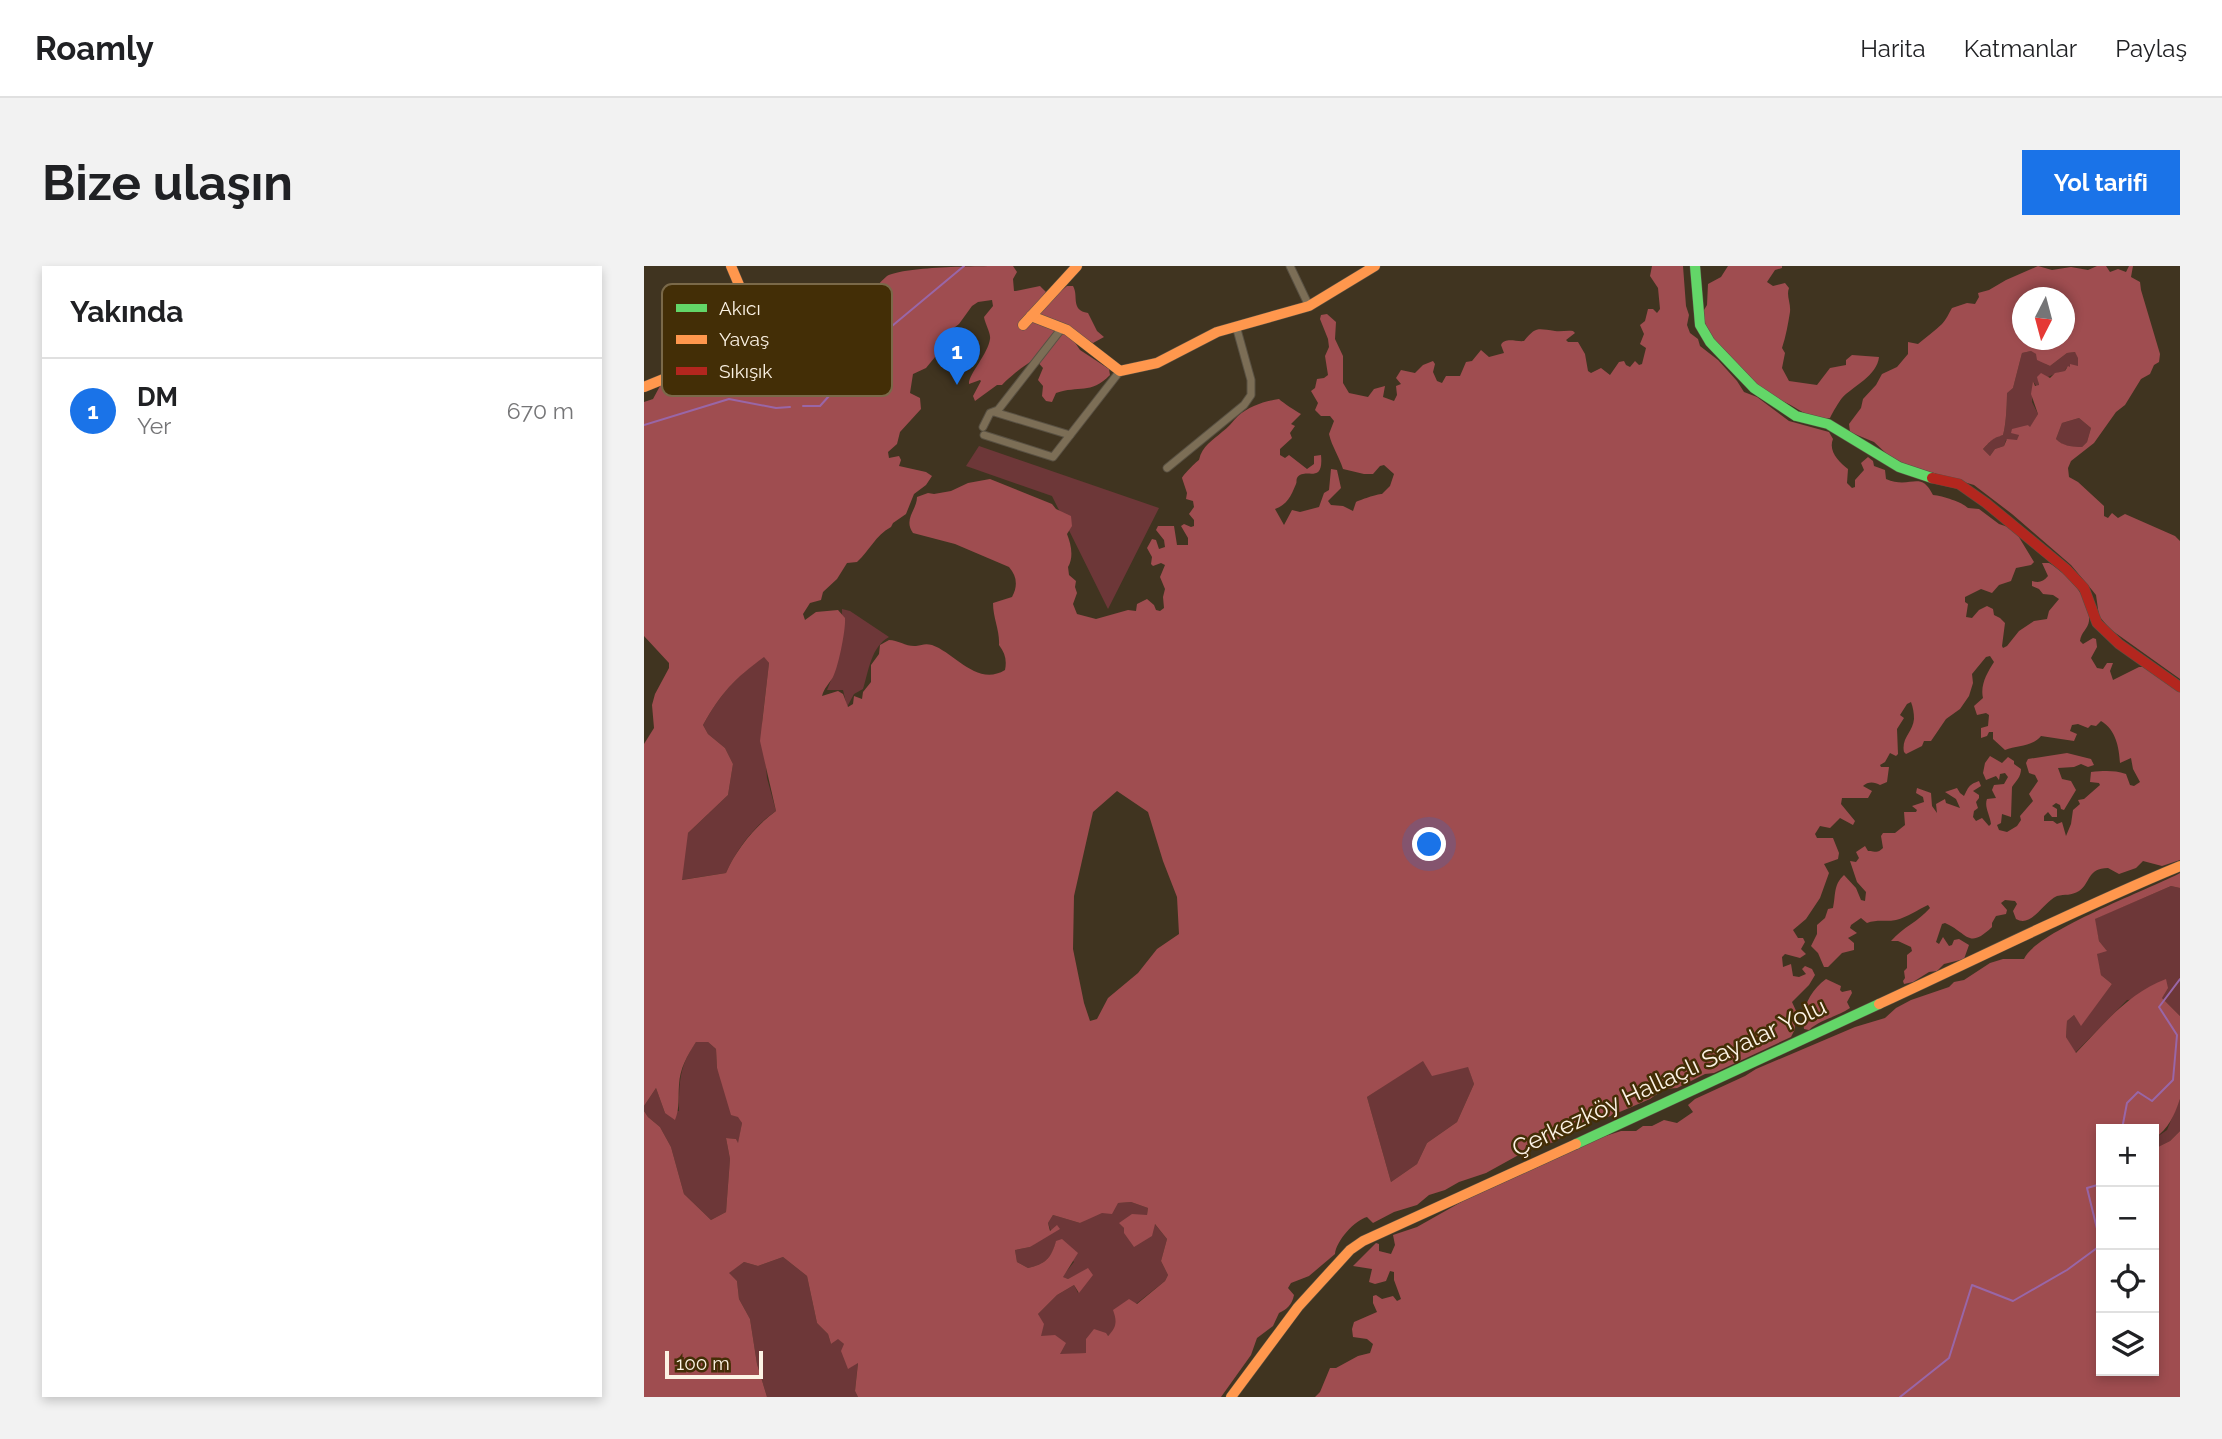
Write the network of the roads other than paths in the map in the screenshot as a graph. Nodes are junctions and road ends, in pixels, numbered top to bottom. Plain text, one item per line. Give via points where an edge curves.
1 (731, 266) edge
2 (1077, 266) edge
3 (1290, 266) edge
4 (1375, 266) edge
5 (1696, 266) edge
6 (739, 284) edge
7 (1309, 306) junction
8 (1031, 316) junction
9 (1023, 325) dead end
10 (1236, 326) junction
11 (1062, 328) junction
12 (1120, 371) junction
13 (662, 380) edge
14 (644, 387) edge
15 (993, 412) junction
16 (1070, 435) junction
17 (1167, 468) dead end
18 (2180, 687) edge
19 (2180, 866) edge
20 (1231, 1397) edge

1 - 6 street
2 - 8 street
3 - 7 street
4 - 7 street
5 - 18 street via 1700,326 1754,388 1796,416 1828,424 1899,467 1959,484 2066,569 2084,588 2097,623
7 - 10 street
8 - 9 street
8 - 11 street
10 - 12 street via 1217,331 1157,363
10 - 17 street via 1251,395
11 - 12 street
11 - 15 street
12 - 16 street
13 - 14 street
15 - 16 street
15 - 16 street via 983,431 1053,457
19 - 20 street, Çerkezköy Hallaçlı Sayalar Yolu via 1363,1241 1298,1307

